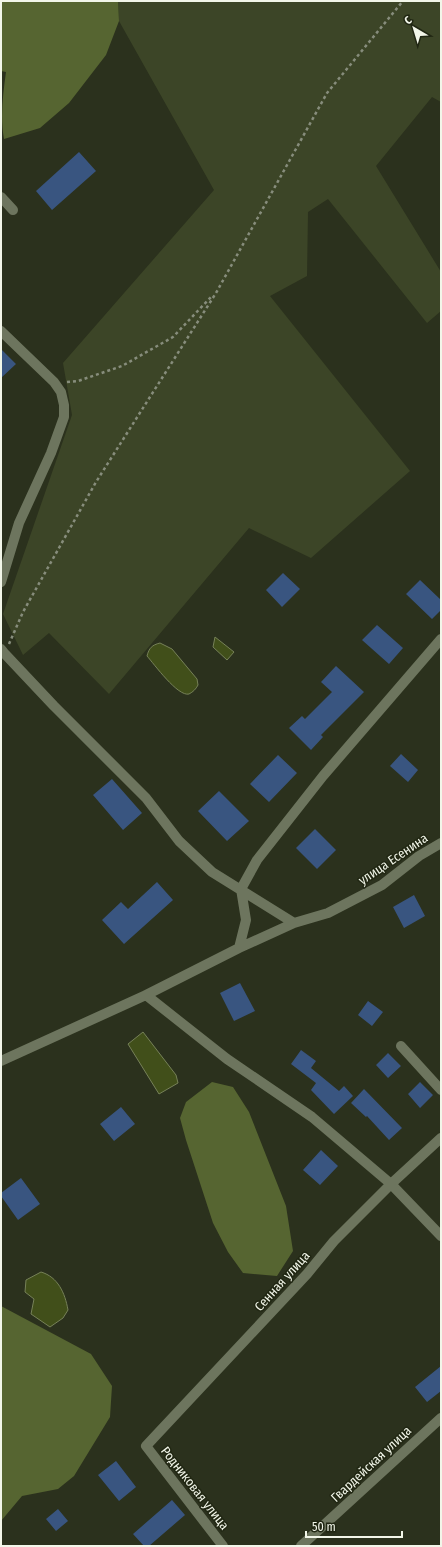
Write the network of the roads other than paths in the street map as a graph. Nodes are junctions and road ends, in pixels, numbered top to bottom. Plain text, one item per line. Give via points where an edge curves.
1 (1, 197) edge
2 (13, 210) dead end
3 (1, 332) edge
4 (1, 582) edge
5 (441, 639) edge
6 (3, 651) edge
7 (441, 843) edge
8 (241, 889) junction
9 (294, 923) junction
10 (239, 948) junction
11 (146, 995) junction
12 (401, 1046) dead end
13 (1, 1061) edge
14 (441, 1090) edge
15 (441, 1138) edge
16 (391, 1184) junction
17 (441, 1236) edge
18 (441, 1418) edge
19 (146, 1446) joint
20 (223, 1546) edge
21 (302, 1546) edge

1 - 2 street
3 - 4 street via 54,382 61,392 64,405 64,418 19,523
5 - 8 street via 323,776 258,860
6 - 8 street via 146,798 179,841 212,872
7 - 9 street, улица Есенина via 419,856 382,885 328,913
8 - 9 street
8 - 10 street via 246,920
9 - 10 street, улица Есенина
10 - 11 street, улица Есенина
11 - 13 street, улица Есенина
11 - 16 street via 227,1059 312,1117
12 - 14 street
15 - 16 street, Сенная улица
16 - 17 street
16 - 19 street, Сенная улица via 334,1241 307,1274
18 - 21 street, Гвардейская улица
19 - 20 street, Родниковая улица

